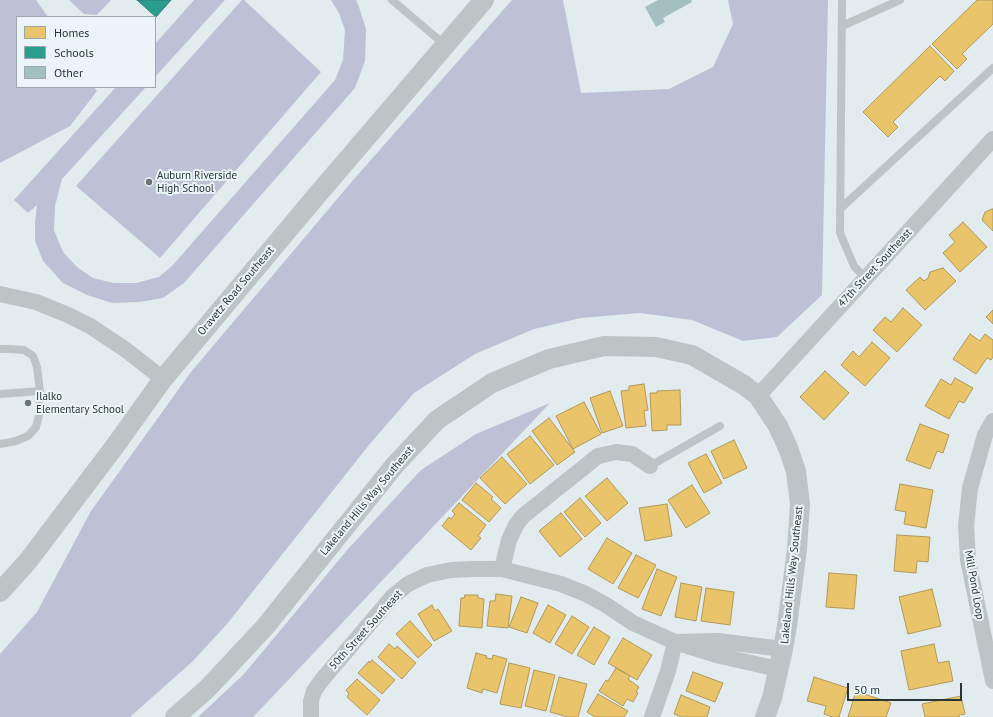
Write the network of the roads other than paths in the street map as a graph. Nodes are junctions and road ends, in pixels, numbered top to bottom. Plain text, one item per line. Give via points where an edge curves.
1 (392, 0) edge
2 (484, 0) edge
3 (842, 0) edge
4 (900, 0) edge
5 (842, 26) junction
6 (446, 45) junction
7 (993, 68) edge
8 (993, 139) edge
9 (840, 209) junction
10 (866, 278) junction
11 (0, 294) edge
12 (0, 349) edge
13 (163, 379) junction
14 (40, 391) junction
15 (0, 394) edge
16 (758, 396) junction
17 (993, 421) edge
18 (720, 426) dead end
19 (0, 444) edge
20 (650, 466) joint
21 (502, 569) junction
22 (0, 592) edge
23 (675, 642) junction
24 (783, 649) junction
25 (778, 668) junction
26 (993, 681) edge
27 (175, 717) edge
28 (311, 717) edge
29 (652, 717) edge
30 (766, 717) edge

1 - 6 lane
2 - 6 street, Oravetz Road Southeast
3 - 5 lane
4 - 5 lane
5 - 9 lane
6 - 13 street, Oravetz Road Southeast
7 - 9 lane
8 - 10 street, 47th Street Southeast
9 - 10 lane via 840,233 854,266
10 - 16 street, 47th Street Southeast
11 - 13 street via 36,302 90,326
12 - 14 lane via 24,350 33,356
13 - 22 street, Oravetz Road Southeast via 28,561
14 - 15 lane
14 - 19 lane via 36,427 28,436
16 - 24 street, Lakeland Hills Way Southeast via 778,426 788,448 796,471 800,504 797,549
16 - 27 street, Lakeland Hills Way Southeast via 692,355 656,347 604,346 549,359 492,383 437,420 394,466 265,627 207,689
17 - 26 street, Mill Pond Loop via 985,435 970,488 966,526 968,560
18 - 20 lane
20 - 21 street via 632,454 616,452 598,456 523,516 509,540
21 - 23 street, 50th Street Southeast via 561,584 586,594 634,623
21 - 28 street, 50th Street Southeast via 451,570 427,575 408,584 393,596 321,680 311,701
23 - 24 street, 50th Street Southeast via 718,641
23 - 25 street, 50th Street Southeast via 720,656
23 - 29 street
24 - 25 street, Lakeland Hills Way Southeast
25 - 30 street, Lakeland Hills Way Southeast

